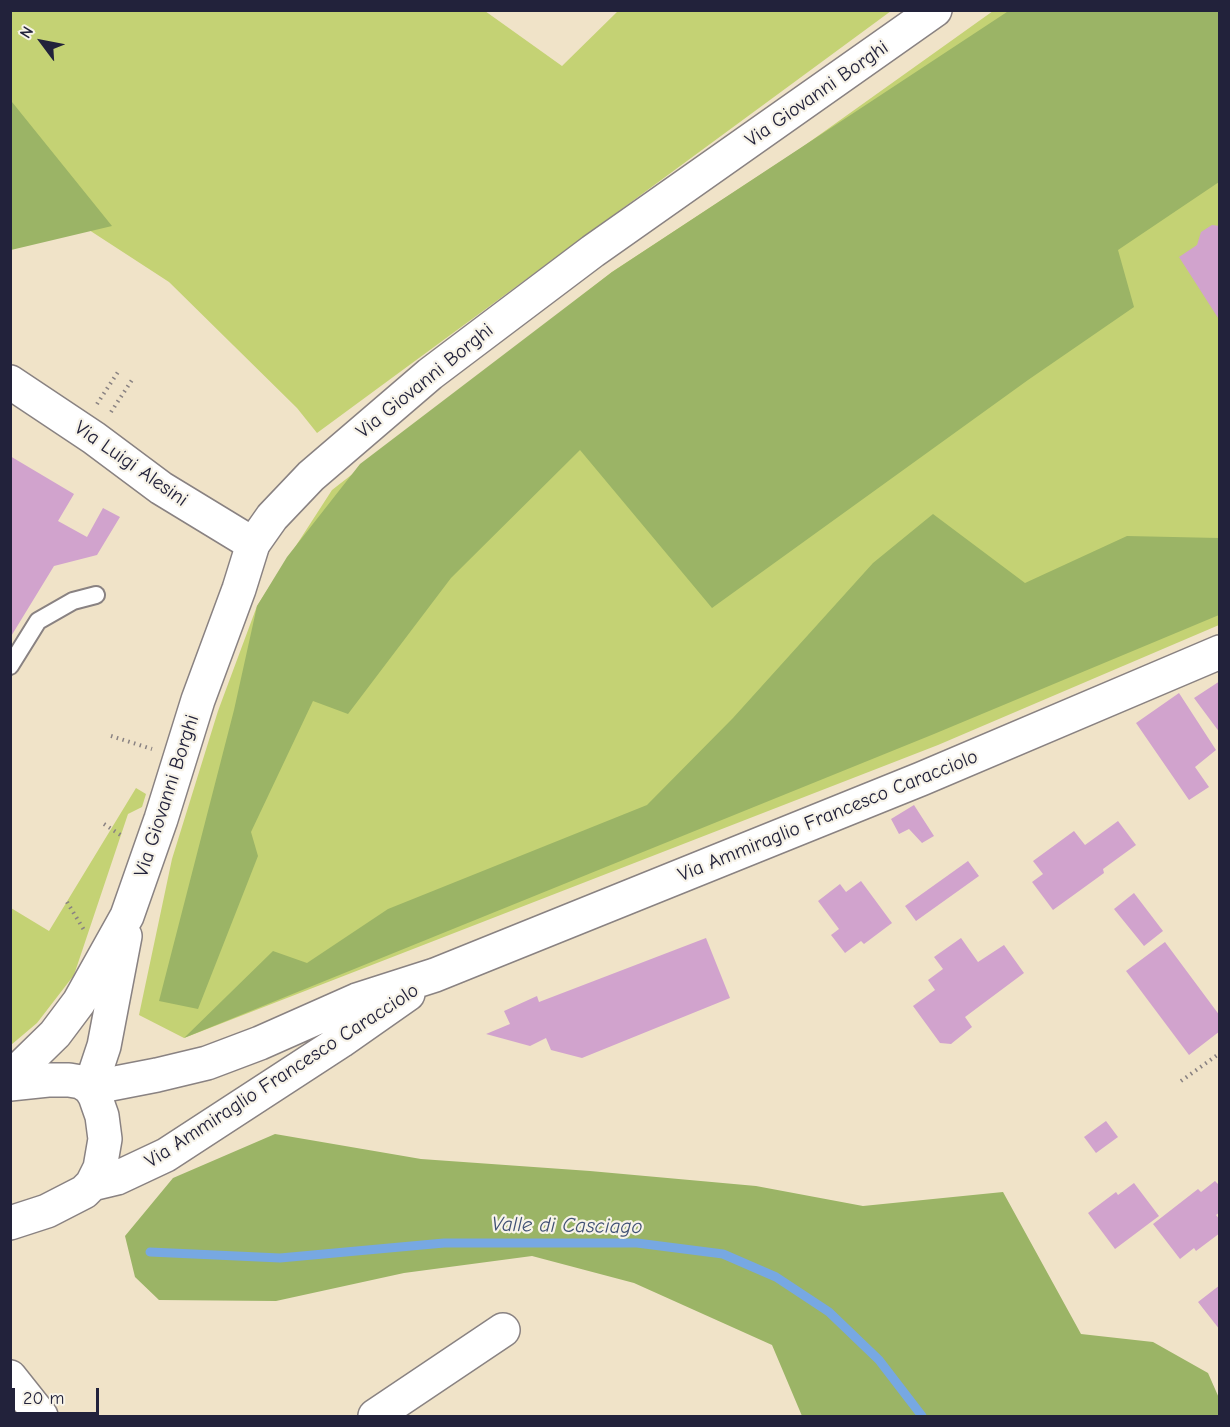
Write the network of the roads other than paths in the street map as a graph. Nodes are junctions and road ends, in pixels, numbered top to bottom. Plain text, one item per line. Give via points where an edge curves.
1 (935, 10) edge
2 (10, 382) edge
3 (253, 544) junction
4 (96, 595) dead end
5 (1220, 652) edge
6 (10, 666) edge
7 (127, 916) junction
8 (435, 975) junction
9 (104, 1046) junction
10 (157, 1075) junction
11 (10, 1078) edge
12 (10, 1084) edge
13 (90, 1088) junction
14 (92, 1184) junction
15 (11, 1224) edge
16 (503, 1330) dead end
17 (10, 1377) edge
18 (41, 1416) edge
19 (375, 1416) edge

1 - 3 main road, Via Giovanni Borghi via 593,252 430,374 310,476
2 - 3 main road, Via Luigi Alesini via 161,488
3 - 7 main road, Via Giovanni Borghi
4 - 6 lane via 74,601 38,621
5 - 8 main road, Via Ammiraglio Francesco Caracciolo via 921,779
7 - 9 main road, Via Giovanni Borghi
7 - 11 main road, Via Giovanni Borghi via 56,1034
8 - 10 main road, Via Ammiraglio Francesco Caracciolo via 357,1000 207,1063
8 - 14 main road, Via Ammiraglio Francesco Caracciolo via 166,1155 117,1178
9 - 10 main road, Via Ammiraglio Francesco Caracciolo via 118,1064 135,1072
9 - 13 main road, Via Giovanni Borghi
10 - 13 main road, Via Ammiraglio Francesco Caracciolo
12 - 13 main road via 69,1080
13 - 14 main road via 102,1116 105,1139 100,1168
14 - 15 main road via 73,1199
16 - 19 main road
17 - 18 main road

